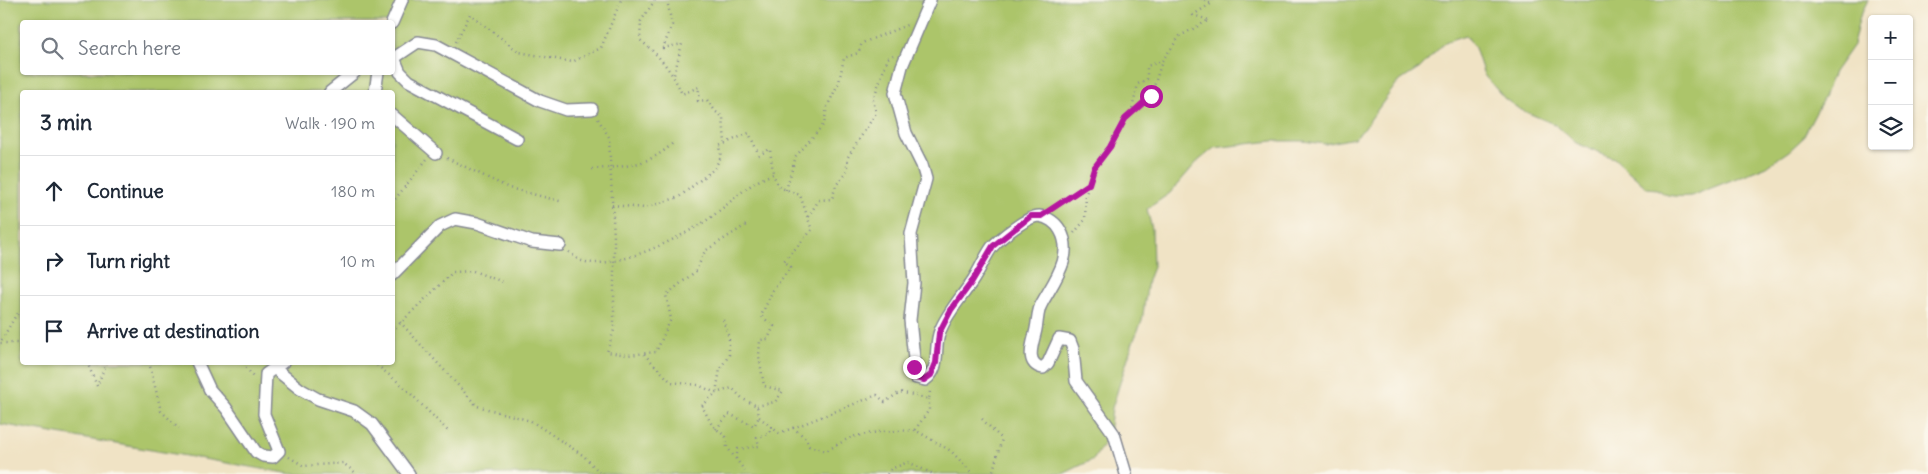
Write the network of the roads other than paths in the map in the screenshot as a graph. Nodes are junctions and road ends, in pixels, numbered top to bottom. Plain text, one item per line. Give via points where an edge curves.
1 (402, 0) edge
2 (930, 0) edge
3 (393, 20) edge
4 (395, 57) edge
5 (395, 62) edge
6 (351, 75) edge
7 (378, 75) edge
8 (332, 90) edge
9 (376, 90) edge
10 (592, 109) road end
11 (395, 118) edge
12 (517, 139) dead end
13 (436, 153) road end
14 (560, 245) road end
15 (395, 272) edge
16 (198, 365) edge
17 (279, 365) edge
18 (409, 474) edge
19 (1126, 474) edge

1 - 3 street
2 - 19 street via 902,66 895,94 906,133 926,179 911,234 914,283 910,320 916,378 924,380 931,375 936,363 939,333 993,246 1031,216 1041,216 1057,225 1067,251 1060,271 1039,308 1030,352 1032,360 1042,368 1048,363 1059,339 1070,342 1076,381 1114,434
4 - 10 street via 418,42 436,45 540,101 566,110
5 - 12 street via 409,81
6 - 8 street
7 - 9 street
11 - 13 street
14 - 15 street via 532,242 455,219 440,226
16 - 17 street via 210,390 256,452 273,457 279,451 264,414 266,374
17 - 18 street via 287,381 309,394 354,411 372,424

